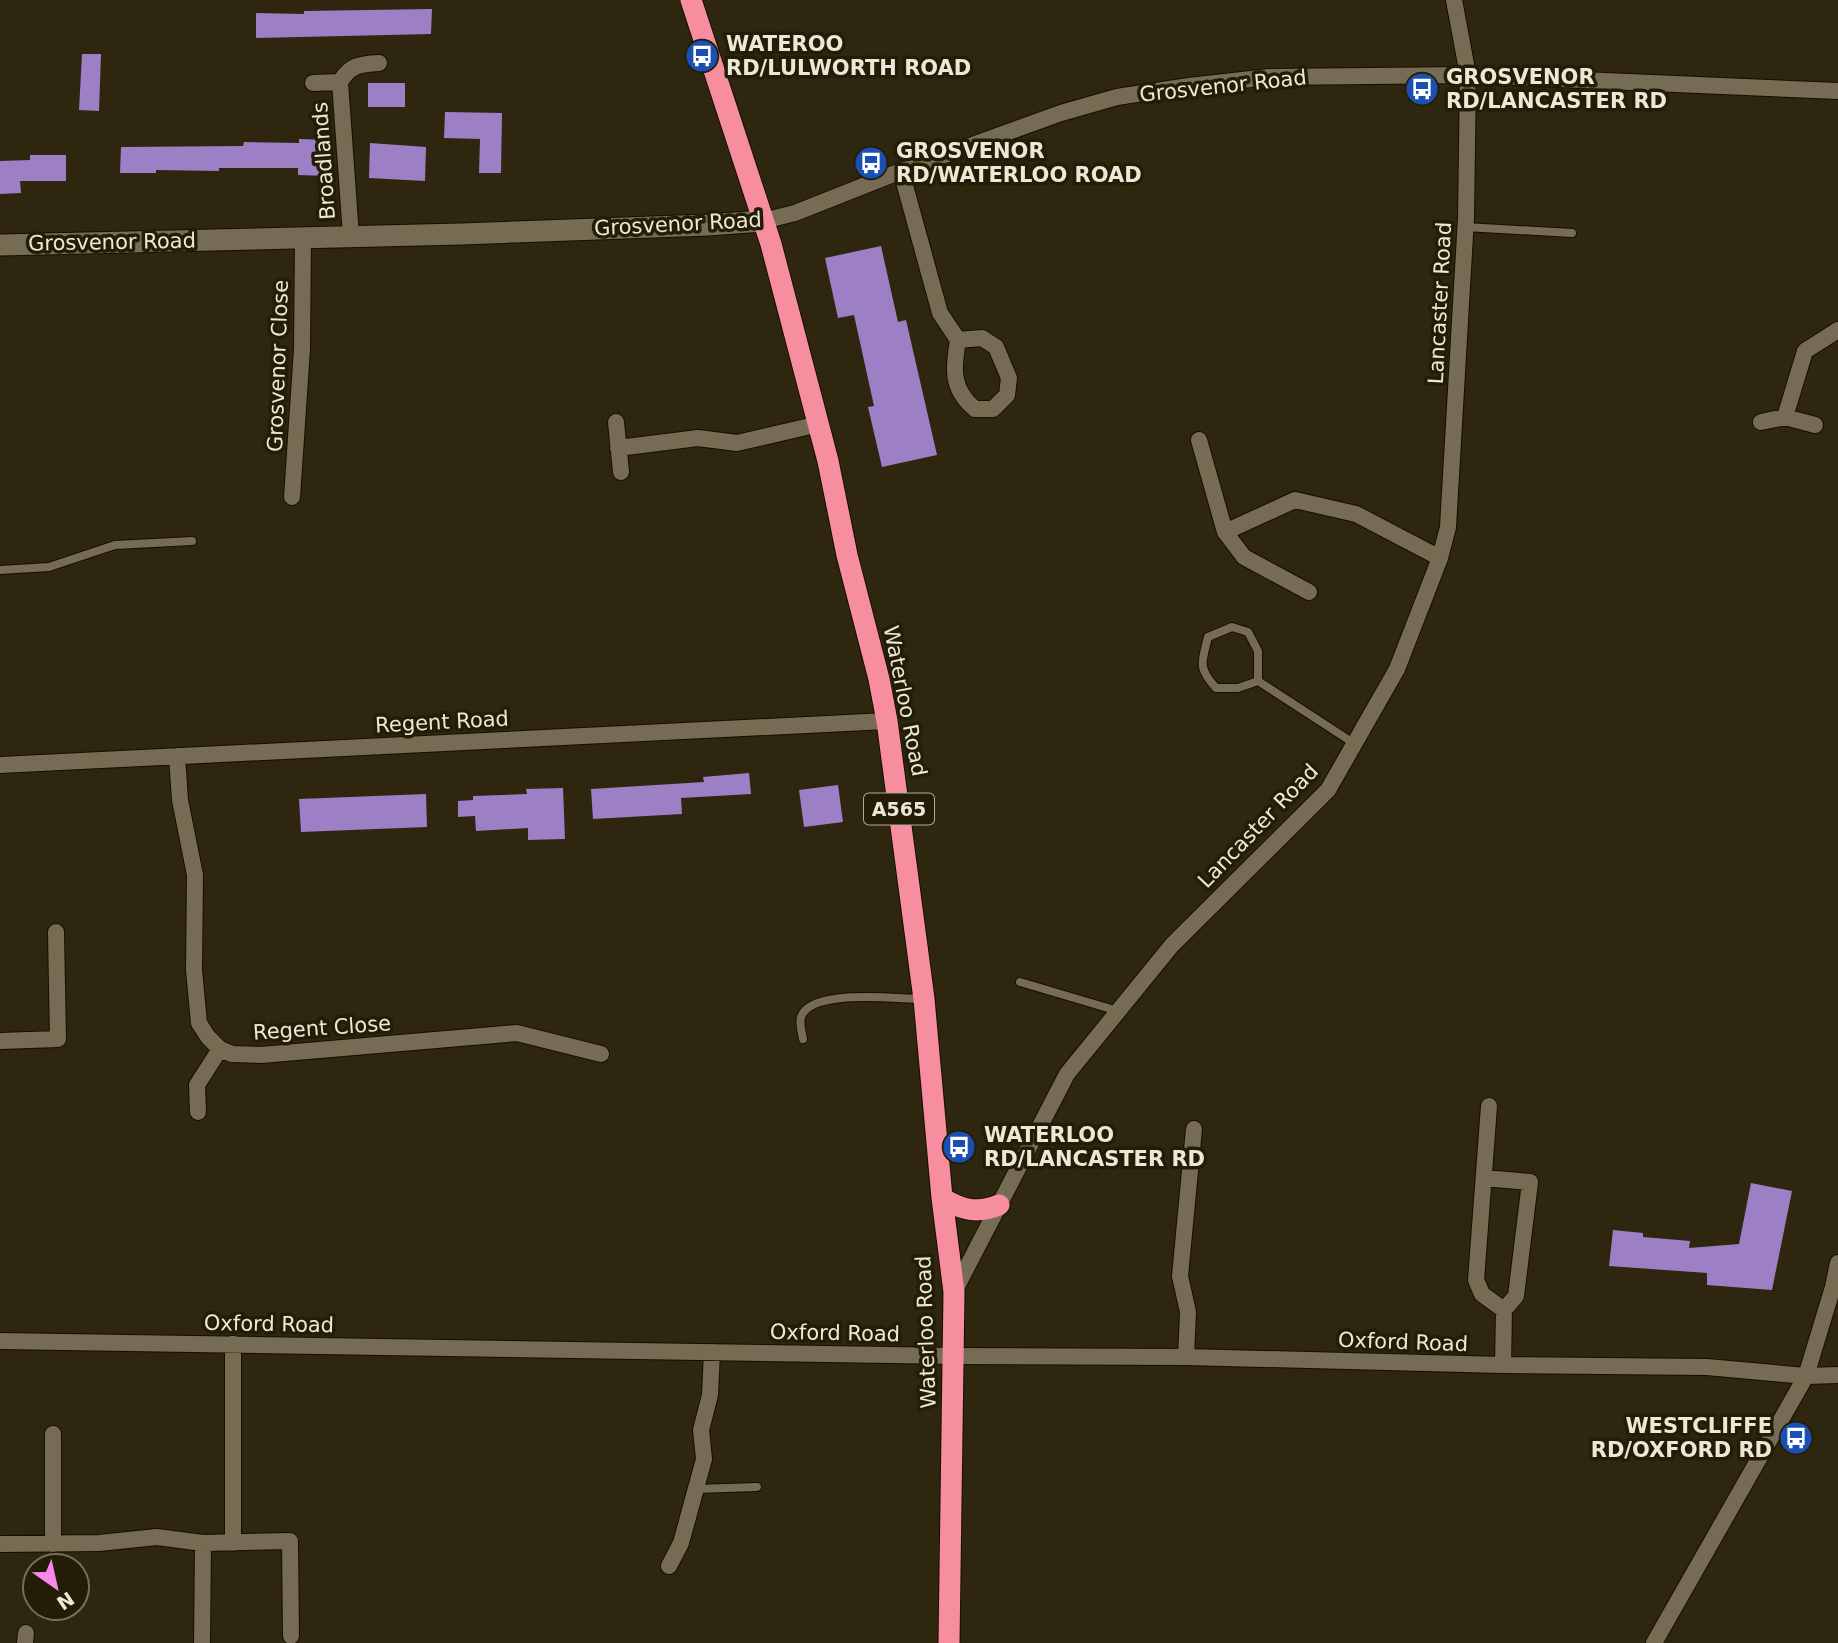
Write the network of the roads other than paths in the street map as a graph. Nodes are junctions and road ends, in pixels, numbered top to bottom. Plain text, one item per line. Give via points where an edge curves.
1 (691, 0) edge
2 (1454, 0) edge
3 (379, 63) dead end
4 (1468, 75) junction
5 (340, 82) junction
6 (313, 83) dead end
7 (1838, 91) edge
8 (901, 171) junction
9 (763, 220) junction
10 (1465, 227) junction
11 (1572, 233) dead end
12 (351, 236) junction
13 (303, 237) junction
14 (0, 245) edge
15 (1838, 330) edge
16 (958, 340) junction
17 (1785, 417) junction
18 (616, 422) dead end
19 (1760, 422) dead end
20 (819, 424) junction
21 (1815, 425) dead end
22 (1199, 440) dead end
23 (618, 448) junction
24 (621, 472) dead end
25 (292, 497) dead end
26 (1225, 532) junction
27 (192, 541) dead end
28 (1440, 558) junction
29 (0, 570) edge
30 (1309, 592) dead end
31 (1258, 681) junction
32 (887, 720) junction
33 (1355, 744) junction
34 (177, 756) junction
35 (0, 765) edge
36 (56, 933) dead end
37 (1020, 982) dead end
38 (924, 999) junction
39 (1118, 1011) junction
40 (803, 1039) dead end
41 (0, 1041) edge
42 (220, 1049) junction
43 (601, 1054) dead end
44 (1489, 1106) dead end
45 (198, 1112) dead end
46 (1194, 1129) dead end
47 (1484, 1178) junction
48 (942, 1198) junction
49 (999, 1205) junction
50 (1838, 1263) edge
51 (954, 1292) junction
52 (1504, 1310) junction
53 (0, 1341) edge
54 (233, 1344) junction
55 (712, 1353) junction
56 (954, 1356) junction
57 (1186, 1357) junction
58 (1503, 1365) junction
59 (1807, 1376) junction
60 (1838, 1376) edge
61 (53, 1434) dead end
62 (757, 1487) dead end
63 (695, 1489) junction
64 (203, 1543) junction
65 (233, 1543) junction
66 (0, 1544) edge
67 (54, 1544) junction
68 (669, 1566) dead end
69 (291, 1636) dead end
70 (202, 1643) edge
71 (949, 1643) edge
72 (1654, 1643) edge

1 - 9 highway, Waterloo Road / A565
2 - 4 street, Lancaster Road
3 - 5 street, Broadlands via 358,64 346,71
4 - 7 street, Grosvenor Road
4 - 8 street, Grosvenor Road via 1269,77 1117,97
4 - 10 street, Lancaster Road
5 - 6 street, Broadlands
5 - 12 street, Broadlands
8 - 9 street, Grosvenor Road via 795,213
8 - 16 street via 940,313
9 - 12 street, Grosvenor Road
9 - 20 highway, Waterloo Road / A565
10 - 11 lane
10 - 28 street, Lancaster Road via 1448,527
12 - 13 street, Grosvenor Road
13 - 14 street, Grosvenor Road
13 - 25 street, Grosvenor Close via 302,349
15 - 17 street via 1805,351
16 - 16 street via 982,338 996,347 1009,378 1007,395 993,409 975,409 963,399 955,378
17 - 19 street
17 - 21 street
18 - 23 street
20 - 23 street via 737,443 698,438
20 - 32 highway, Waterloo Road / A565
22 - 26 street
23 - 24 street
26 - 28 street via 1294,500 1356,514
26 - 30 street via 1244,557
27 - 29 lane via 115,545 49,567
28 - 33 street, Lancaster Road via 1398,670
31 - 31 lane via 1258,651 1248,632 1232,627 1208,637 1203,674 1216,688 1238,688
31 - 33 lane
32 - 34 street, Regent Road
32 - 38 highway, Waterloo Road / A565
33 - 39 street, Lancaster Road via 1328,790 1172,945
34 - 35 street, Regent Road
34 - 42 street via 180,800 195,875 194,970 199,1023
36 - 41 street via 58,1039
37 - 39 lane
38 - 40 lane via 822,1000 802,1015
38 - 48 highway, Waterloo Road / A565
39 - 49 street, Lancaster Road via 1067,1074
42 - 43 street, Regent Close via 261,1055 517,1033
42 - 45 street via 197,1085
44 - 47 street
46 - 57 street via 1180,1276 1188,1312
47 - 52 street via 1476,1280 1482,1294
47 - 52 street via 1530,1182 1516,1296
48 - 49 highway via 981,1211
48 - 51 highway, Waterloo Road / A565
49 - 51 street, Lancaster Road
50 - 59 street
51 - 56 highway, Waterloo Road / A565
52 - 58 street
53 - 54 street, Oxford Road
54 - 55 street, Oxford Road
54 - 65 street
55 - 56 street, Oxford Road
55 - 63 street via 710,1395 701,1430 704,1459
56 - 57 street, Oxford Road
56 - 71 highway, Waterloo Road / A565
57 - 58 street, Oxford Road
58 - 59 street, Oxford Road via 1707,1367
59 - 60 street, Oxford Road
59 - 72 street
61 - 67 street
62 - 63 lane
63 - 68 street via 681,1543
64 - 65 street
64 - 67 street via 157,1537
64 - 70 street
65 - 69 street via 290,1541
66 - 67 street

